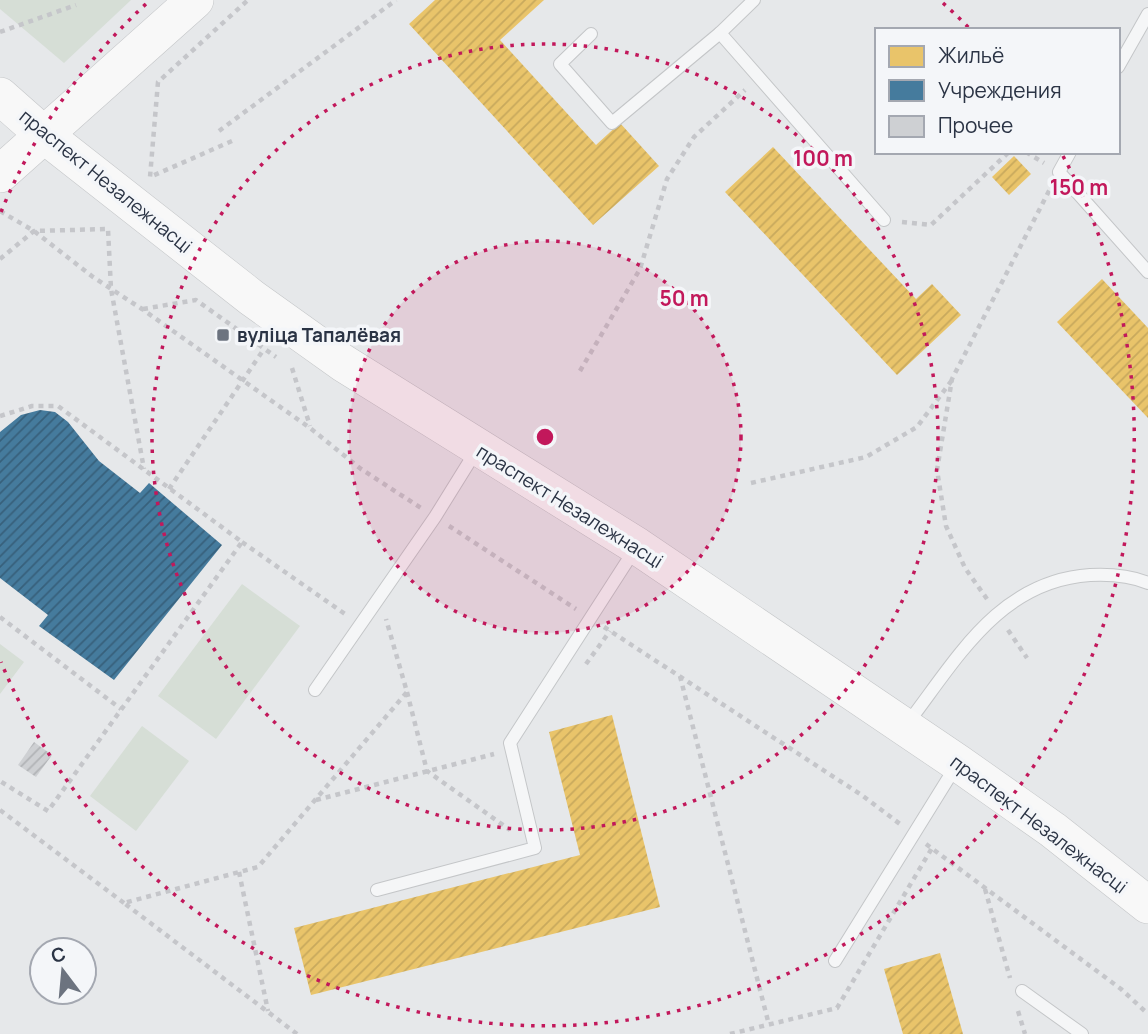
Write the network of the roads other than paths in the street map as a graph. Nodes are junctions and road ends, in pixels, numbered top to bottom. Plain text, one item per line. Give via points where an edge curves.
1 (195, 0) edge
2 (754, 0) edge
3 (1148, 14) edge
4 (720, 33) junction
5 (591, 34) dead end
6 (1120, 63) edge
7 (0, 96) edge
8 (43, 134) junction
9 (1069, 154) edge
10 (0, 174) edge
11 (884, 220) road end
12 (1148, 272) edge
13 (478, 447) junction
14 (637, 546) junction
15 (1148, 583) edge
16 (315, 690) dead end
17 (904, 727) junction
18 (958, 763) junction
19 (377, 890) dead end
20 (1148, 905) edge
21 (835, 961) dead end
22 (1022, 991) dead end
23 (1082, 1034) edge

1 - 8 main road
2 - 4 lane
3 - 6 lane
4 - 5 lane via 612,123 560,64
4 - 11 lane
7 - 8 main road, праспект Незалежнасці
8 - 10 main road
8 - 13 main road, праспект Незалежнасці via 343,363
9 - 12 lane via 1059,172
13 - 14 main road, праспект Незалежнасці
13 - 16 lane
14 - 17 main road, праспект Незалежнасці
14 - 19 lane via 510,743 535,848
15 - 17 lane via 1114,574 1066,577 1019,597 981,629
17 - 18 main road, праспект Незалежнасці
18 - 20 main road, праспект Незалежнасці
18 - 21 lane
22 - 23 lane

